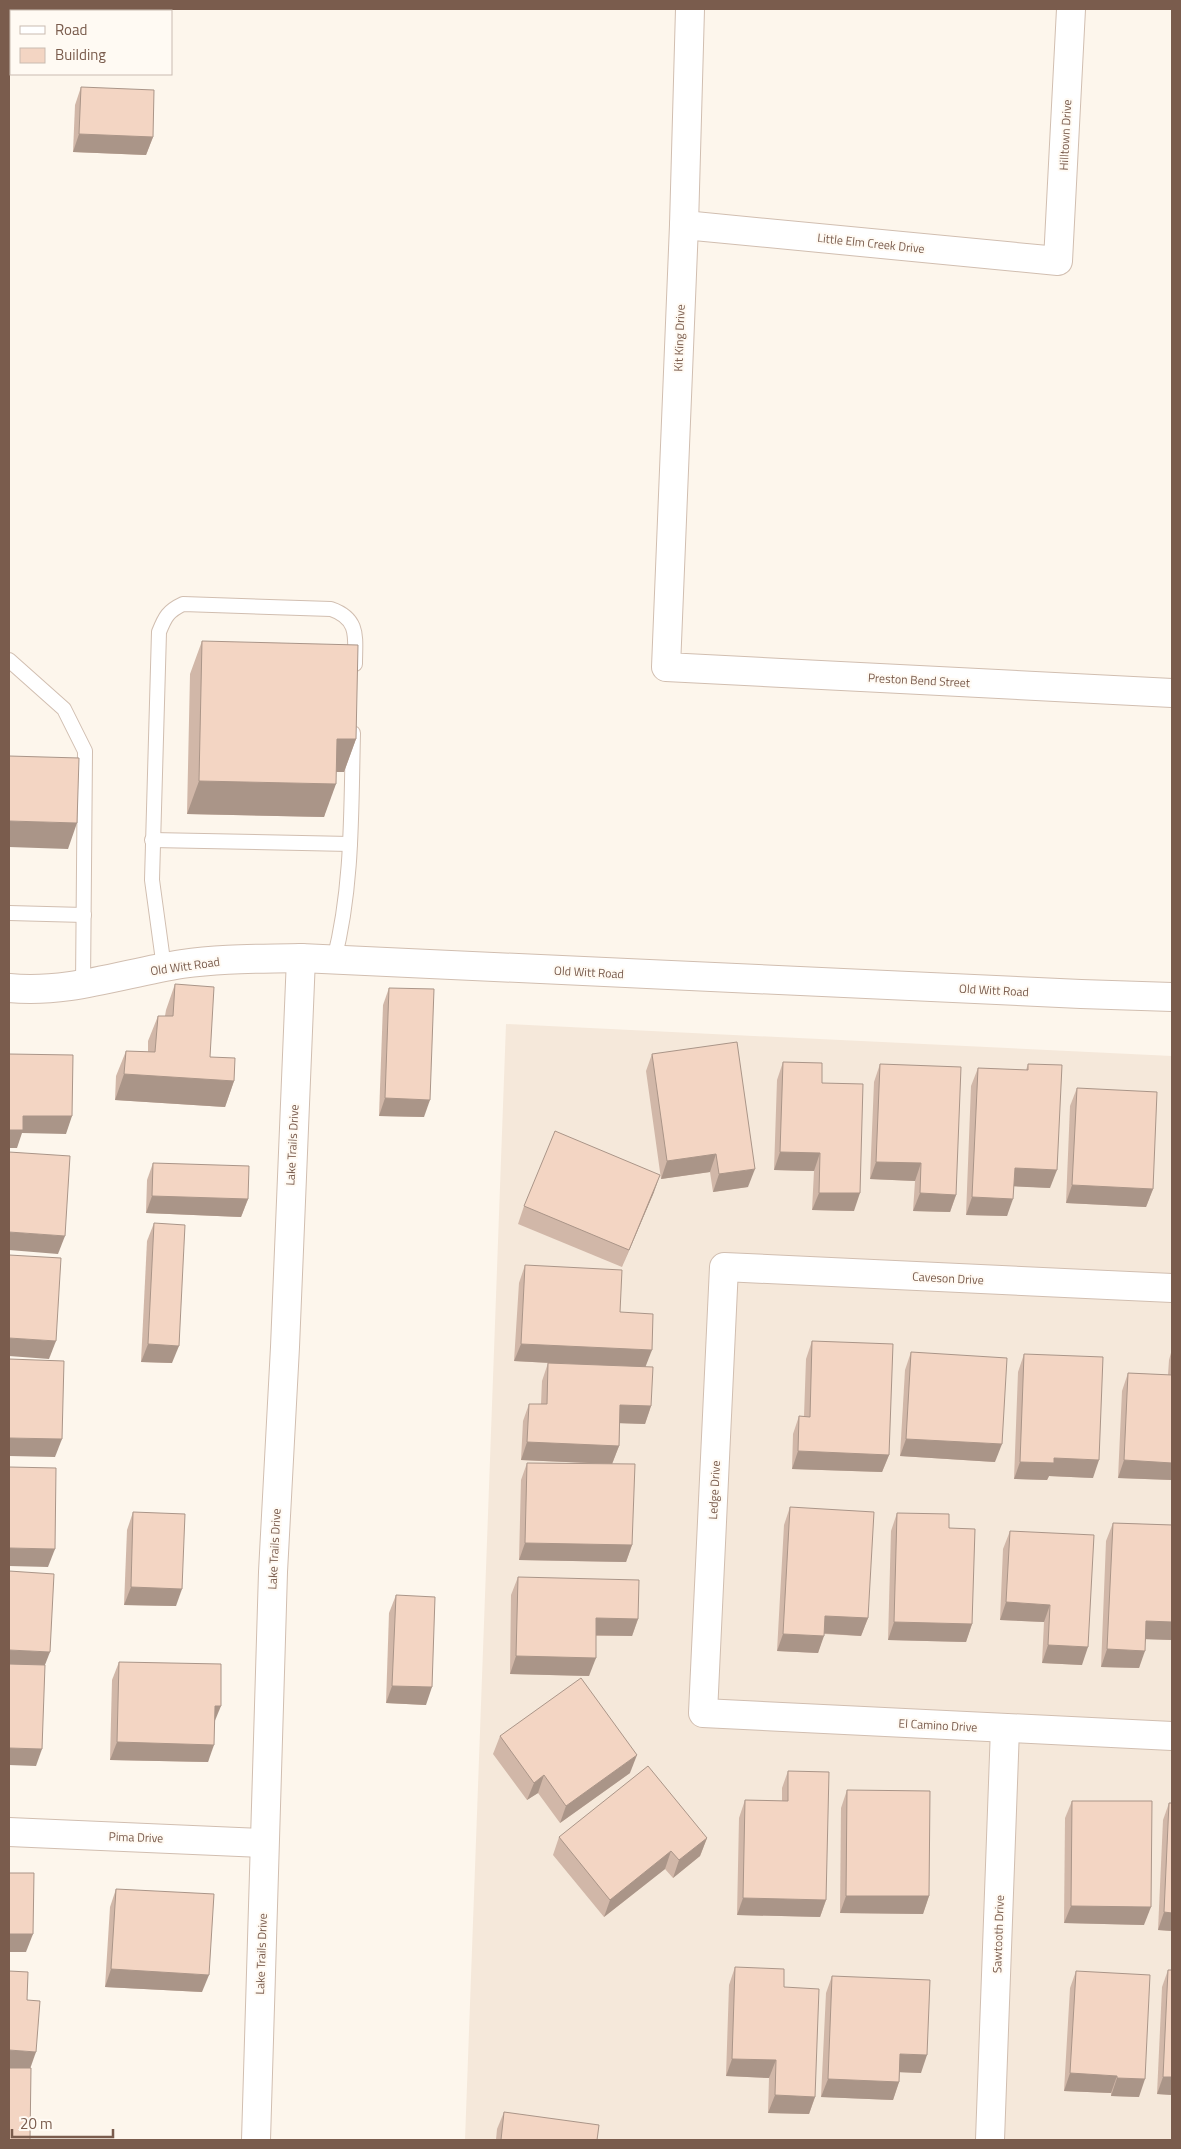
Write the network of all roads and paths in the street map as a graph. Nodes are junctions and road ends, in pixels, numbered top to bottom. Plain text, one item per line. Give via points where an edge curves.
1 (690, 9) edge
2 (1071, 9) edge
3 (684, 225) junction
4 (1058, 261) joint
5 (9, 660) edge
6 (666, 667) joint
7 (354, 678) edge
8 (1172, 693) edge
9 (353, 717) edge
10 (152, 840) junction
11 (350, 844) junction
12 (9, 913) edge
13 (84, 915) junction
14 (300, 958) junction
15 (334, 960) junction
16 (164, 968) junction
17 (83, 985) junction
18 (9, 988) edge
19 (1172, 997) edge
20 (724, 1268) joint
21 (1172, 1288) edge
22 (703, 1713) joint
23 (1005, 1728) junction
24 (1172, 1736) edge
25 (9, 1832) edge
26 (264, 1843) junction
27 (256, 2140) edge
28 (990, 2140) edge

1 - 3 street, Kit King Drive
2 - 4 street, Hilltown Drive
3 - 4 street, Little Elm Creek Drive
3 - 6 street, Kit King Drive
5 - 13 lane via 64,709 85,751
6 - 8 street, Preston Bend Street
7 - 10 lane via 353,624 344,613 331,609 183,604 171,609 159,632
9 - 11 lane
10 - 11 lane
10 - 16 lane via 152,880
11 - 15 lane via 342,927
12 - 13 lane
13 - 17 lane
14 - 15 street, Old Witt Road
14 - 16 street, Old Witt Road via 229,960
14 - 26 street, Lake Trails Drive via 285,1347 272,1572
15 - 19 street, Old Witt Road
16 - 17 street, Old Witt Road
17 - 18 street, Old Witt Road via 54,989
20 - 21 street, Caveson Drive
20 - 22 street, Ledge Drive
22 - 23 street, El Camino Drive
23 - 24 street, El Camino Drive
23 - 28 street, Sawtooth Drive
25 - 26 street, Pima Drive
26 - 27 street, Lake Trails Drive

